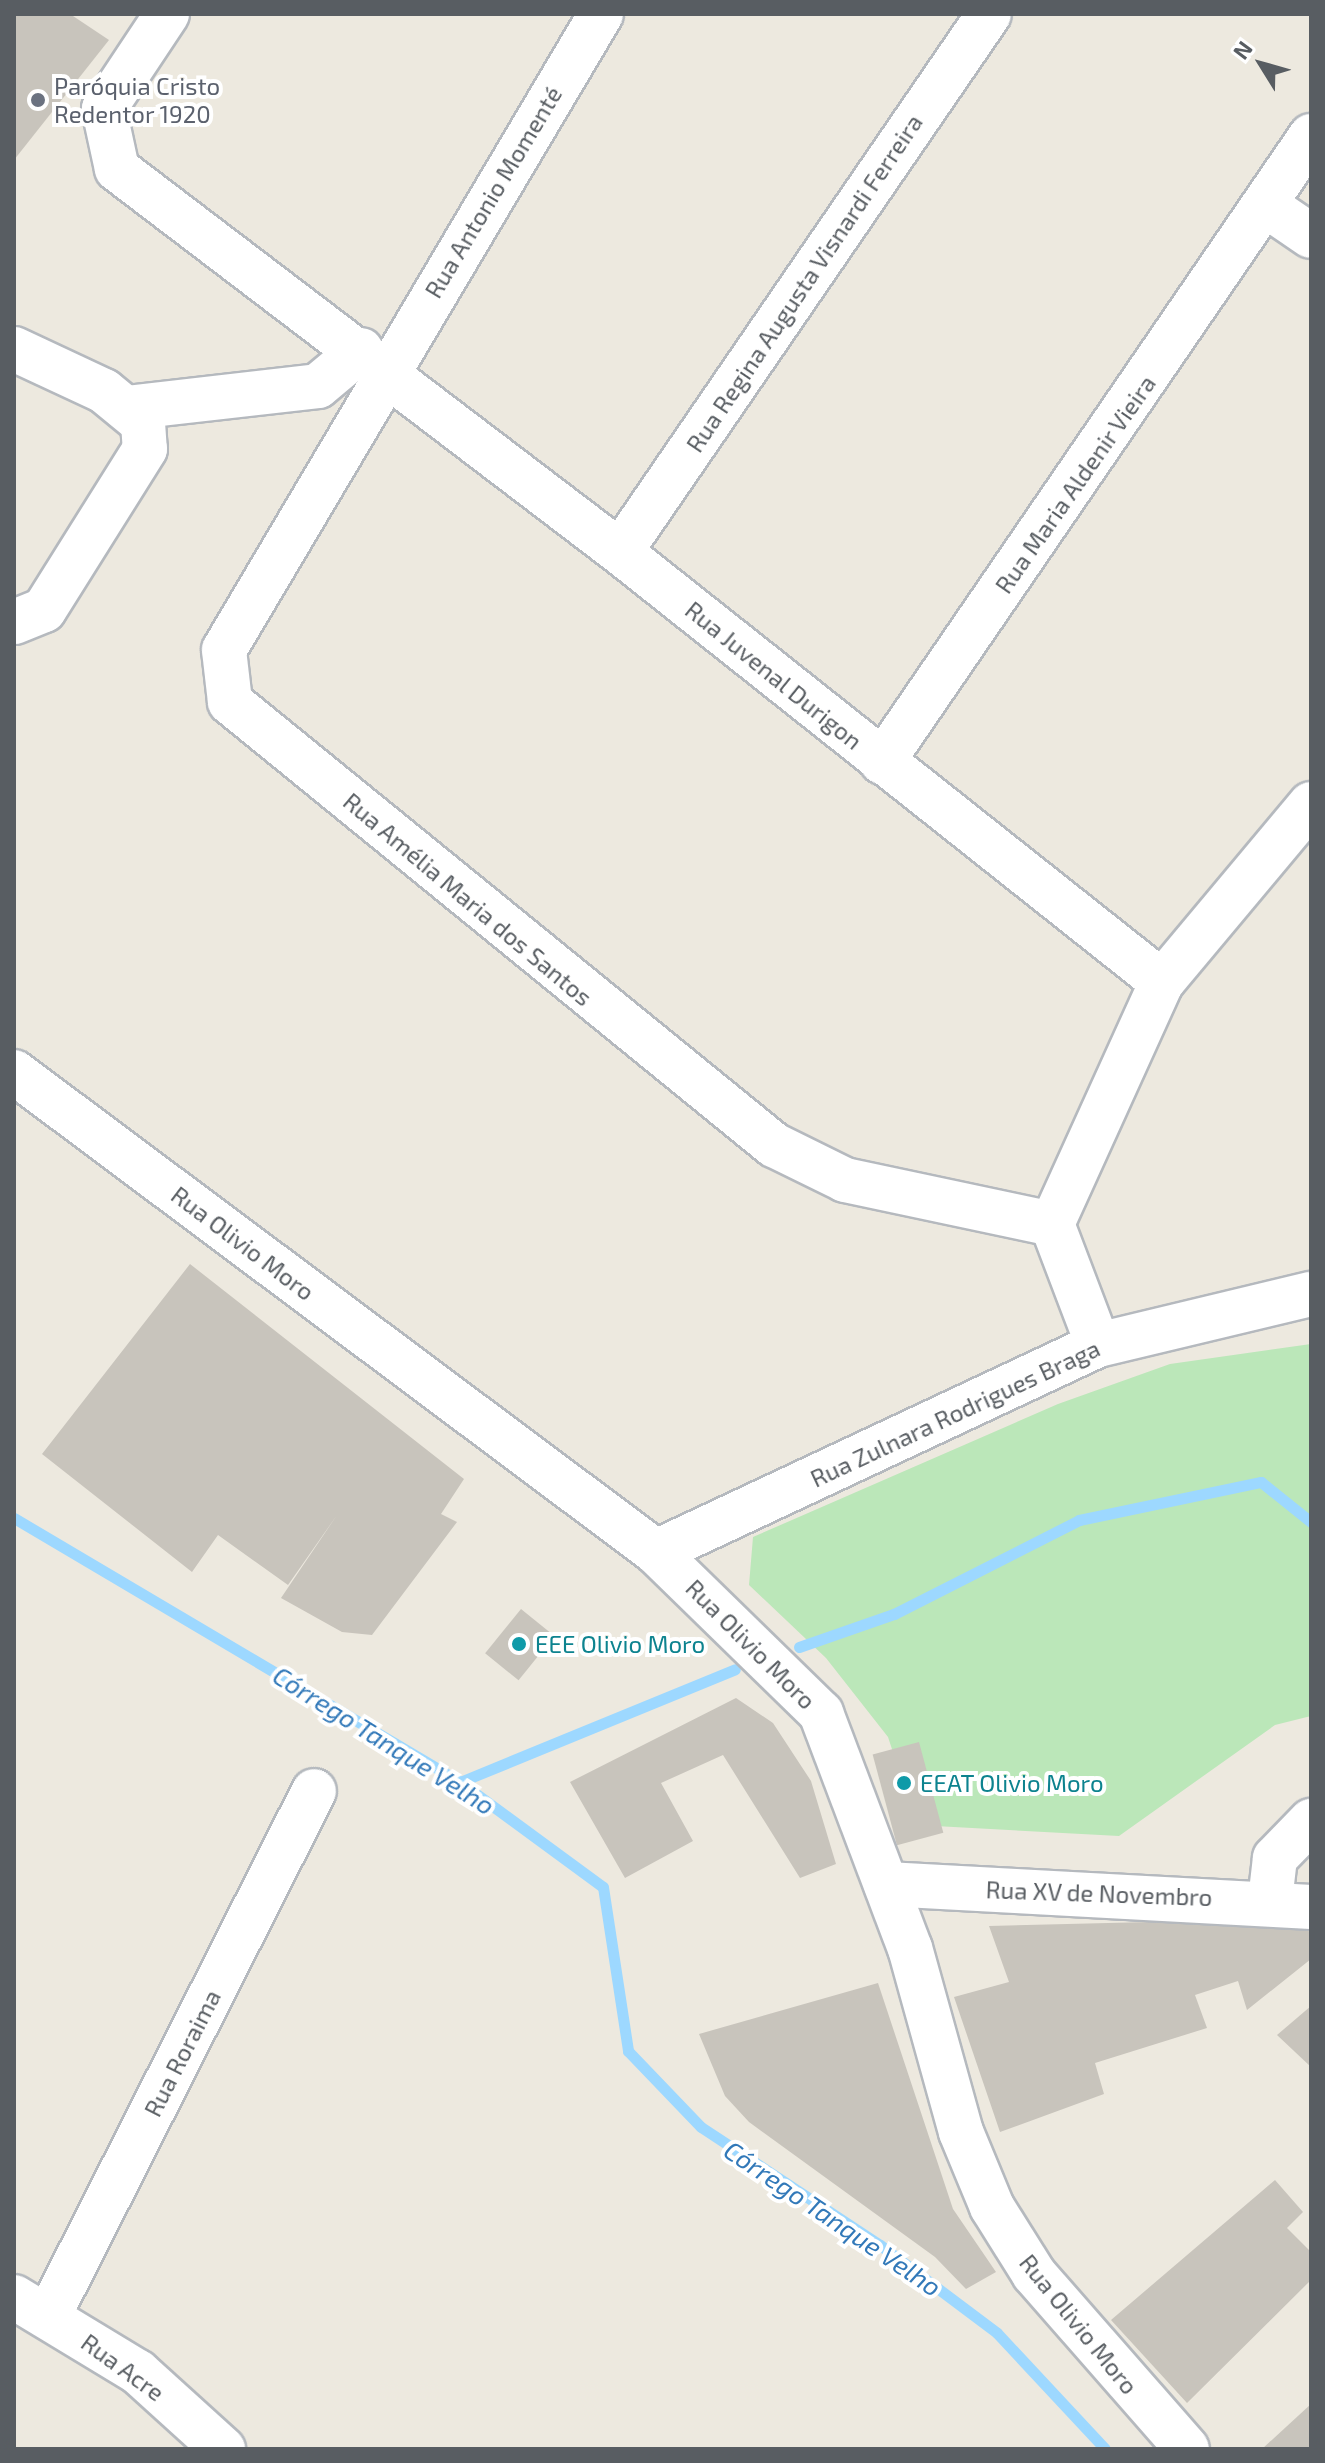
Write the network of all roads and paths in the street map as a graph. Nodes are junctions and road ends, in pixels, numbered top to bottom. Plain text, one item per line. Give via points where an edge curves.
1 (167, 14) edge
2 (601, 14) edge
3 (989, 14) edge
4 (1311, 136) edge
5 (1267, 206) junction
6 (1311, 236) edge
7 (14, 349) edge
8 (373, 360) junction
9 (126, 408) junction
10 (620, 552) junction
11 (14, 622) edge
12 (882, 762) junction
13 (1311, 804) edge
14 (1162, 982) junction
15 (14, 1072) edge
16 (1052, 1224) junction
17 (1311, 1294) edge
18 (1098, 1345) junction
19 (656, 1552) junction
20 (314, 1791) dead end
21 (1311, 1821) edge
22 (886, 1884) junction
23 (1290, 1904) edge
24 (32, 2306) edge
25 (223, 2449) edge
26 (1187, 2449) edge

1 - 8 street, Rua Juvenal Durigon via 104,109 117,169
2 - 8 street, Rua Antonio Momenté
3 - 10 street, Rua Regina Augusta Visnardi Ferreira
4 - 5 street, Rua Maria Aldenir Vieira
5 - 6 street
5 - 12 street, Rua Maria Aldenir Vieira
7 - 9 street
8 - 9 street via 318,386
8 - 10 street, Rua Juvenal Durigon
8 - 16 street, Rua Amélia Maria dos Santos via 224,650 230,702 774,1145 845,1180
9 - 11 street via 143,423 145,449 44,610
10 - 12 street, Rua Juvenal Durigon
12 - 14 street, Rua Juvenal Durigon
13 - 14 street
14 - 16 street
15 - 19 street, Rua Olivio Moro
16 - 18 street
17 - 18 street, Rua Zulnara Rodrigues Braga
18 - 19 street, Rua Zulnara Rodrigues Braga
19 - 22 street, Rua Olivio Moro via 821,1713
20 - 24 street, Rua Roraima
21 - 23 street via 1275,1858
22 - 23 street, Rua XV de Novembro
22 - 26 street, Rua Olivio Moro via 961,2132 992,2207 1034,2274
24 - 25 street, Rua Acre via 138,2372

